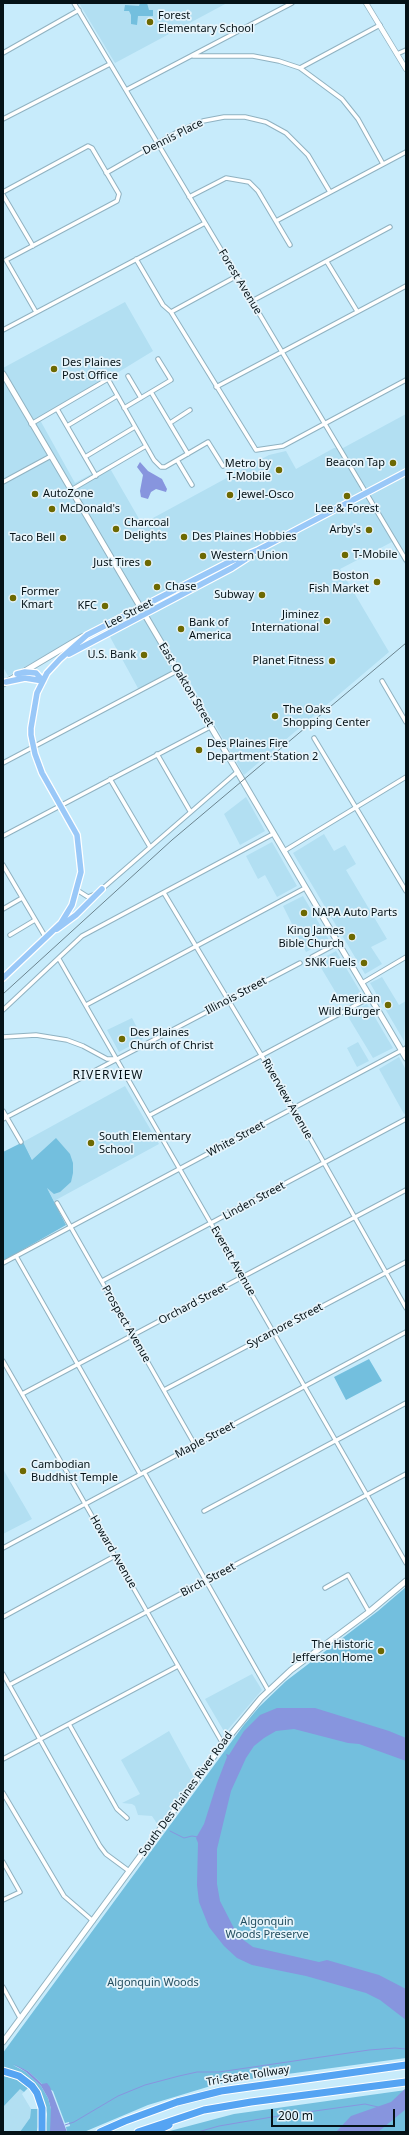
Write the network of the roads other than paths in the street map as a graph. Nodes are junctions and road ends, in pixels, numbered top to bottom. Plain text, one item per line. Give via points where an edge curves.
1 (74, 3) edge
2 (292, 3) edge
3 (366, 3) edge
4 (79, 10) junction
5 (380, 25) junction
6 (406, 50) edge
7 (3, 53) edge
8 (397, 54) junction
9 (193, 56) junction
10 (110, 64) junction
11 (300, 68) junction
12 (406, 69) edge
13 (126, 90) junction
14 (3, 119) edge
15 (158, 143) junction
16 (406, 152) edge
17 (384, 164) junction
18 (106, 173) junction
19 (3, 192) edge
20 (330, 192) junction
21 (3, 195) edge
22 (189, 196) junction
23 (276, 221) junction
24 (205, 223) junction
25 (390, 227) dead end
26 (290, 245) dead end
27 (33, 246) junction
28 (136, 259) junction
29 (327, 262) junction
30 (236, 276) junction
31 (406, 286) edge
32 (252, 301) junction
33 (357, 311) junction
34 (36, 312) junction
35 (171, 312) junction
36 (3, 330) edge
37 (282, 352) junction
38 (158, 359) dead end
39 (3, 374) edge
40 (128, 376) dead end
41 (406, 380) edge
42 (216, 387) junction
43 (151, 392) junction
44 (117, 396) junction
45 (141, 398) junction
46 (124, 408) junction
47 (56, 409) junction
48 (190, 410) dead end
49 (324, 422) junction
50 (170, 423) junction
51 (31, 424) junction
52 (67, 426) junction
53 (135, 427) junction
54 (146, 446) junction
55 (188, 454) junction
56 (51, 456) junction
57 (85, 457) junction
58 (177, 460) junction
59 (223, 466) dead end
60 (406, 472) edge
61 (96, 476) junction
62 (3, 482) edge
63 (192, 485) dead end
64 (71, 490) junction
65 (366, 493) junction
66 (258, 550) junction
67 (406, 560) edge
68 (140, 608) junction
69 (144, 614) junction
70 (87, 635) junction
71 (60, 658) junction
72 (177, 670) junction
73 (17, 674) junction
74 (43, 680) junction
75 (382, 681) dead end
76 (5, 683) edge
77 (406, 722) edge
78 (210, 726) junction
79 (314, 738) dead end
80 (33, 747) junction
81 (157, 754) junction
82 (3, 763) edge
83 (237, 772) junction
84 (406, 777) edge
85 (110, 779) junction
86 (62, 805) junction
87 (356, 807) junction
88 (190, 811) junction
89 (274, 834) junction
90 (3, 836) edge
91 (150, 847) junction
92 (284, 851) junction
93 (3, 865) edge
94 (305, 888) junction
95 (102, 889) junction
96 (77, 890) junction
97 (406, 891) edge
98 (164, 893) junction
99 (22, 898) junction
100 (3, 908) edge
101 (35, 920) junction
102 (52, 933) junction
103 (10, 936) dead end
104 (46, 938) junction
105 (338, 943) junction
106 (196, 946) junction
107 (312, 957) dead end
108 (406, 957) edge
109 (59, 959) junction
110 (300, 963) dead end
111 (3, 978) edge
112 (362, 982) junction
113 (371, 997) junction
114 (228, 1000) junction
115 (86, 1005) junction
116 (3, 1010) edge
117 (3, 1037) edge
118 (404, 1049) edge
119 (261, 1056) junction
120 (406, 1058) edge
121 (117, 1059) junction
122 (292, 1108) junction
123 (3, 1111) edge
124 (150, 1115) junction
125 (5, 1119) edge
126 (406, 1119) edge
127 (21, 1142) dead end
128 (324, 1163) junction
129 (180, 1169) junction
130 (406, 1190) edge
131 (57, 1203) dead end
132 (355, 1218) junction
133 (212, 1223) junction
134 (70, 1227) junction
135 (16, 1256) junction
136 (406, 1262) edge
137 (3, 1263) edge
138 (386, 1273) junction
139 (243, 1277) junction
140 (102, 1281) junction
141 (406, 1308) edge
142 (274, 1332) junction
143 (406, 1332) edge
144 (133, 1335) junction
145 (3, 1361) edge
146 (77, 1365) junction
147 (305, 1386) junction
148 (164, 1390) junction
149 (22, 1394) junction
150 (406, 1402) edge
151 (336, 1440) junction
152 (195, 1445) junction
153 (142, 1473) junction
154 (406, 1474) edge
155 (367, 1496) junction
156 (85, 1504) junction
157 (204, 1510) dead end
158 (3, 1548) edge
159 (115, 1556) junction
160 (406, 1563) edge
161 (206, 1581) junction
162 (406, 1581) edge
163 (325, 1588) dead end
164 (147, 1612) junction
165 (369, 1612) junction
166 (3, 1617) edge
167 (178, 1666) junction
168 (3, 1674) edge
169 (10, 1685) junction
170 (268, 1690) junction
171 (69, 1724) junction
172 (40, 1740) junction
173 (223, 1744) junction
174 (3, 1759) edge
175 (3, 1793) edge
176 (127, 1818) dead end
177 (3, 1862) edge
178 (129, 1871) junction
179 (3, 1900) edge
180 (93, 1921) junction
181 (3, 1988) edge
182 (20, 2018) junction
183 (3, 2042) edge
184 (406, 2065) edge
185 (3, 2071) edge
186 (406, 2082) edge
187 (187, 2116) junction
188 (42, 2132) edge
189 (100, 2132) edge
190 (138, 2132) edge
191 (154, 2132) edge

1 - 4 street, Forest Avenue
2 - 9 street
3 - 5 street
4 - 7 street
4 - 10 street, Forest Avenue
5 - 8 street
5 - 11 street
6 - 8 street
8 - 12 street
9 - 11 street via 253,56
9 - 13 street
10 - 13 street, Forest Avenue
10 - 14 street
11 - 17 street via 342,99 358,119
13 - 15 street, Forest Avenue
15 - 18 street, Dennis Place
15 - 20 street, Dennis Place via 203,121 245,117 266,122 286,133 308,155
15 - 22 street, Forest Avenue
16 - 17 street
17 - 20 street
18 - 19 street via 92,148 84,147
18 - 27 street via 119,194 117,202
20 - 23 street
21 - 27 street
22 - 23 street via 226,178 242,179 254,187
22 - 24 street, Forest Avenue
23 - 26 street
24 - 28 street
24 - 30 street, Forest Avenue
25 - 29 street
27 - 34 street via 6,260
28 - 34 street
28 - 35 street via 163,305
29 - 32 street
29 - 33 street
30 - 32 street, Forest Avenue
30 - 35 street
31 - 33 street
32 - 37 street, Forest Avenue
33 - 37 street
34 - 36 street
35 - 42 street
37 - 42 street
37 - 49 street, Forest Avenue
38 - 43 street via 171,380
39 - 51 main road, East Oakton Street
40 - 45 street
41 - 49 street
42 - 49 street via 252,447 259,450 283,446
43 - 45 street
43 - 50 street
44 - 46 street
44 - 47 street via 108,379
44 - 52 street
45 - 46 street
46 - 53 street
47 - 51 street
47 - 52 street
48 - 50 street
49 - 65 street, Forest Avenue
50 - 55 street
51 - 56 main road, East Oakton Street
52 - 57 street
53 - 54 street
53 - 57 street
54 - 58 street via 161,467
54 - 61 street
55 - 58 street
55 - 59 street via 208,442
56 - 62 street
56 - 64 main road, East Oakton Street
57 - 61 street
58 - 63 street
60 - 65 main road, Lee Street
61 - 64 street
64 - 68 main road, East Oakton Street
65 - 66 main road, Lee Street
65 - 67 street, Forest Avenue
66 - 68 main road, Lee Street via 228,562
66 - 69 main road, Lee Street via 232,568
68 - 69 main road, East Oakton Street
68 - 70 main road, Lee Street
69 - 71 main road, Lee Street
69 - 72 main road, East Oakton Street
70 - 71 main road
70 - 73 main road, Lee Street
71 - 74 main road
72 - 78 main road, East Oakton Street
72 - 80 street
73 - 74 main road via 36,673
73 - 76 main road, Lee Street
74 - 76 main road via 25,678
74 - 80 main road via 37,693 31,728
75 - 77 street
78 - 81 street
78 - 83 main road, East Oakton Street
79 - 87 street
80 - 82 street
80 - 86 main road via 42,773
81 - 85 street
81 - 88 street
83 - 88 street
83 - 89 main road, East Oakton Street
84 - 87 street
85 - 86 street
85 - 91 street
86 - 90 street
86 - 96 main road via 79,843 81,872
87 - 92 street
87 - 97 street
88 - 91 street
89 - 92 main road, East Oakton Street
89 - 98 street
91 - 95 street
92 - 94 main road, East Oakton Street
93 - 99 street
94 - 105 main road, East Oakton Street
94 - 106 street
95 - 96 street via 90,897
95 - 102 main road via 76,915
96 - 102 main road via 68,913
98 - 106 street, Riverview Avenue
98 - 109 street via 82,936
99 - 100 street
99 - 101 street
101 - 103 street
101 - 104 street
102 - 104 main road
104 - 111 main road
105 - 107 street
105 - 112 main road, East Oakton Street
106 - 114 street, Riverview Avenue
106 - 115 street
108 - 112 street
109 - 115 street, Everett Avenue
109 - 116 street
110 - 114 street, Illinois Street
112 - 113 main road, East Oakton Street
113 - 118 main road, East Oakton Street
113 - 119 street
114 - 119 street, Riverview Avenue
114 - 121 street, Illinois Street
115 - 121 street, Everett Avenue
117 - 121 street via 36,1035 67,1040 107,1059
118 - 120 main road, East Oakton Street
118 - 122 street, White Street
119 - 122 street, Riverview Avenue
119 - 124 street
121 - 124 street, Everett Avenue
121 - 125 street, Illinois Street
122 - 128 street, Riverview Avenue
122 - 129 street, White Street
123 - 125 street
124 - 129 street, Everett Avenue
125 - 127 street
126 - 128 street, Linden Street
128 - 132 street, Riverview Avenue
128 - 133 street, Linden Street
129 - 133 street, Everett Avenue
129 - 134 street, White Street
130 - 132 street, Orchard Street
131 - 134 street, Prospect Avenue
132 - 138 street, Riverview Avenue
132 - 139 street, Orchard Street
133 - 139 street, Everett Avenue
133 - 140 street, Linden Street
134 - 135 street, White Street
134 - 140 street, Prospect Avenue
135 - 137 street, White Street
135 - 146 street
136 - 138 street, Sycamore Street
138 - 141 street, Riverview Avenue
138 - 142 street, Sycamore Street
139 - 142 street, Everett Avenue
139 - 144 street, Orchard Street
140 - 144 street, Prospect Avenue
142 - 147 street, Everett Avenue
142 - 148 street, Sycamore Street
143 - 147 street, Maple Street
144 - 146 street, Orchard Street
144 - 148 street, Prospect Avenue
145 - 149 street, Howard Avenue
146 - 149 street, Orchard Street
146 - 153 street
147 - 151 street, Everett Avenue
147 - 152 street, Maple Street
148 - 152 street, Prospect Avenue
149 - 156 street, Howard Avenue
150 - 151 street
151 - 155 street, Everett Avenue
151 - 157 street
152 - 153 street, Maple Street
153 - 156 street, Maple Street
153 - 161 street
154 - 155 street, Birch Street
155 - 160 street, Everett Avenue
155 - 161 street, Birch Street
156 - 158 street, Maple Street
156 - 159 street, Howard Avenue
159 - 164 street, Howard Avenue
159 - 166 street
161 - 164 street, Birch Street
161 - 170 street
162 - 165 main road, South Des Plaines River Road
163 - 165 street via 348,1575
164 - 167 street, Howard Avenue
164 - 169 street, Birch Street
165 - 170 main road, South Des Plaines River Road
167 - 171 street
167 - 173 street, Howard Avenue
168 - 169 street
169 - 172 street
170 - 173 main road, South Des Plaines River Road
171 - 172 street
171 - 176 street via 117,1808
172 - 174 street
172 - 178 street via 100,1846 106,1854
173 - 178 main road, South Des Plaines River Road
175 - 180 street via 64,1896
177 - 179 street via 20,1892
178 - 180 main road, South Des Plaines River Road
180 - 182 main road, South Des Plaines River Road
181 - 182 street
182 - 183 main road, South Des Plaines River Road
184 - 189 highway, Tri-State Tollway via 221,2091 164,2106
185 - 188 highway via 19,2076 38,2093 42,2108
186 - 187 highway via 251,2102 204,2110
187 - 190 highway
187 - 191 highway

